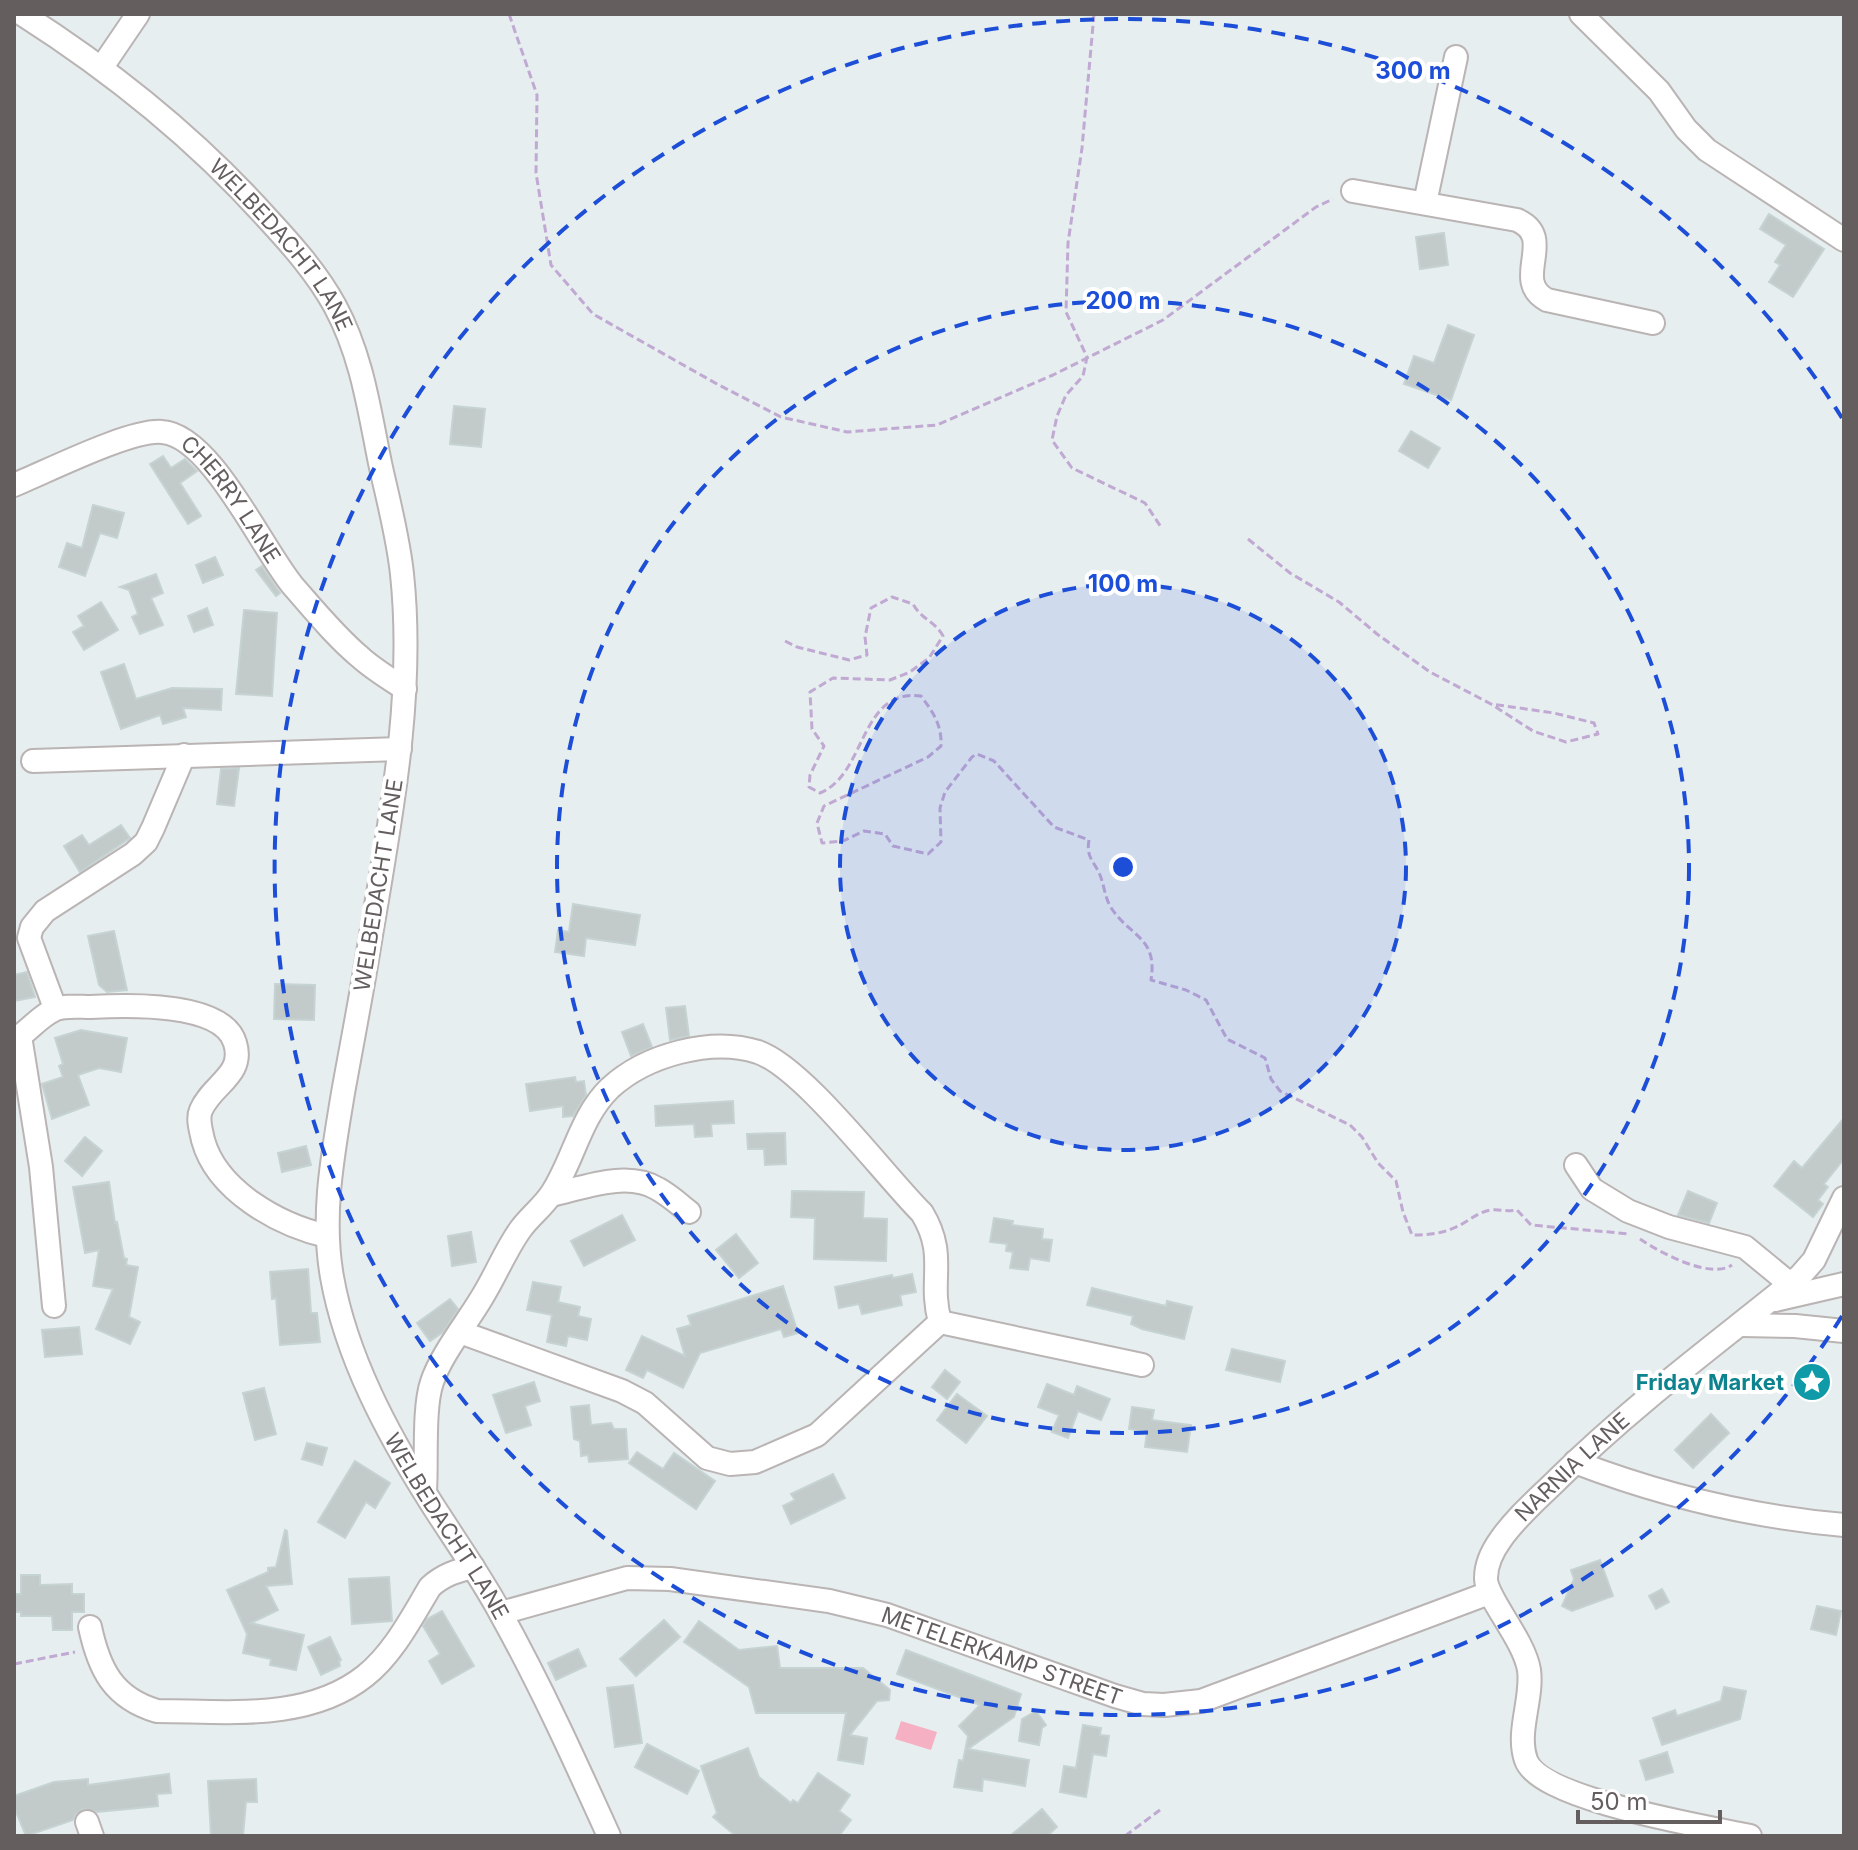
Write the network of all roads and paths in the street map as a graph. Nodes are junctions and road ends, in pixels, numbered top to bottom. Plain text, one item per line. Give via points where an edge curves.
1 (22, 14) edge
2 (138, 14) edge
3 (509, 14) edge
4 (1094, 14) edge
5 (1581, 14) edge
6 (1456, 57) dead end
7 (102, 67) junction
8 (1353, 191) joint
9 (1425, 203) junction
10 (1844, 240) edge
11 (1653, 323) dead end
12 (1087, 357) junction
13 (14, 485) edge
14 (1161, 527) dead end
15 (1248, 539) dead end
16 (785, 641) dead end
17 (405, 689) junction
18 (1491, 704) junction
19 (400, 749) junction
20 (184, 755) junction
21 (33, 761) dead end
22 (55, 1008) junction
23 (17, 1034) edge
24 (1576, 1165) dead end
25 (551, 1195) junction
26 (1844, 1198) edge
27 (689, 1212) dead end
28 (327, 1236) junction
29 (1738, 1261) dead end
30 (1790, 1284) junction
31 (1844, 1284) edge
32 (1772, 1301) junction
33 (54, 1306) dead end
34 (940, 1322) junction
35 (1741, 1325) junction
36 (1844, 1331) edge
37 (460, 1332) junction
38 (1142, 1365) dead end
39 (1575, 1462) junction
40 (425, 1494) junction
41 (1844, 1525) edge
42 (473, 1567) junction
43 (1487, 1586) junction
44 (501, 1613) junction
45 (92, 1638) joint
46 (14, 1664) edge
47 (1160, 1810) dead end
48 (609, 1836) edge
49 (1125, 1836) edge
50 (1750, 1836) edge

1 - 7 street, WELBEDACHT LANE
2 - 7 street
3 - 12 path via 537,95 536,173 551,265 593,314 781,417 847,432 937,425
4 - 12 path via 1068,243 1066,312
5 - 10 street via 1659,91 1707,150
6 - 9 street
7 - 17 street, WELBEDACHT LANE via 226,174 291,245 334,305 362,371 391,507 402,572
8 - 9 street
8 - 12 path via 1316,207 1163,320
9 - 11 street via 1527,224 1536,240 1533,288 1547,300
12 - 14 path via 1083,376 1057,416 1052,440 1072,468 1145,503
13 - 17 street, CHERRY LANE via 136,435 179,436 210,464 301,594 359,657
15 - 18 path via 1430,672
16 - 29 path via 849,660 867,655 871,608 892,597 913,604 943,636 929,658 910,672 890,680 833,678 810,692 812,729 824,746 809,787 820,793 844,777 878,713 906,694 921,696 942,732 941,746 928,757 824,806 817,823 822,843 864,831 885,834 893,846 928,854 941,842 945,792 972,757 994,761 1054,827 1089,840 1087,853 1110,905 1146,942 1151,980 1206,1000 1227,1039 1265,1058 1280,1091 1350,1125 1362,1137 1396,1181 1412,1235 1436,1235 1493,1210 1517,1210 1531,1225 1633,1235 1701,1268 1727,1269
17 - 19 street, WELBEDACHT LANE
18 - 18 path via 1533,731 1566,742 1598,734 1594,723
19 - 20 street
19 - 28 street, WELBEDACHT LANE via 332,1158
20 - 21 street
20 - 22 street via 146,842 45,911 32,927 29,938
22 - 23 street
22 - 28 street via 124,1005 181,1010 227,1028 238,1058 201,1110 206,1151 219,1174 250,1200 300,1230
23 - 33 street via 41,1167
24 - 30 street via 1592,1189 1628,1211 1745,1247
25 - 27 street via 632,1181 658,1188
25 - 34 street via 597,1103 629,1074 699,1048 756,1051 775,1059 806,1087 922,1213 936,1247
25 - 37 street via 519,1231
26 - 30 street, NARNIA LANE via 1814,1260
28 - 40 street, WELBEDACHT LANE via 340,1318 357,1366
30 - 32 street, NARNIA LANE
31 - 32 street
32 - 35 street, NARNIA LANE
34 - 37 street via 817,1435 755,1462 730,1464 707,1458 645,1403 622,1391
34 - 38 street
35 - 36 street
35 - 39 street, NARNIA LANE
37 - 40 street via 430,1390
39 - 41 street via 1699,1501
39 - 43 street, NARNIA LANE via 1503,1535 1491,1557
40 - 42 street, WELBEDACHT LANE
42 - 44 street, WELBEDACHT LANE
42 - 45 street via 454,1571 430,1587 384,1657 365,1676 340,1692 281,1709 157,1711 141,1706 115,1689
43 - 44 street, METELERKAMP STREET via 1222,1695 1174,1706 1115,1696 887,1615 829,1601 670,1579 627,1578
43 - 50 street via 1521,1645 1528,1668 1524,1749 1533,1770 1616,1808
44 - 48 street, WELBEDACHT LANE
45 - 46 path
47 - 49 path

